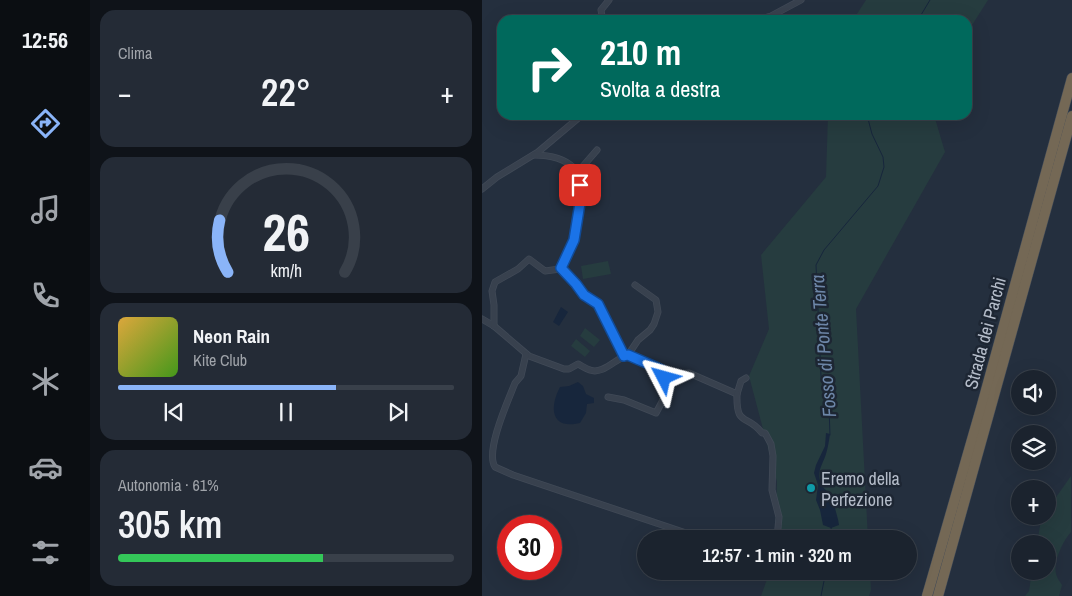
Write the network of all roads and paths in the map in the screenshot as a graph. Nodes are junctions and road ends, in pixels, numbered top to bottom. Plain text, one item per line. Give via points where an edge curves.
1 (609, 0) edge
2 (801, 0) edge
3 (602, 15) edge
4 (773, 15) edge
5 (1072, 78) edge
6 (1072, 116) edge
7 (576, 120) edge
8 (597, 150) dead end
9 (534, 155) junction
10 (577, 173) junction
11 (482, 188) edge
12 (561, 268) junction
13 (635, 285) dead end
14 (482, 319) edge
15 (494, 326) junction
16 (526, 354) junction
17 (626, 355) junction
18 (746, 378) dead end
19 (665, 388) junction
20 (737, 394) junction
21 (608, 397) dead end
22 (677, 530) edge
23 (778, 530) edge
24 (927, 596) edge
25 (938, 596) edge

1 - 3 street via 601,10
2 - 4 street
5 - 24 highway, Strada dei Parchi
6 - 25 highway, Strada dei Parchi
7 - 9 street
8 - 10 street
9 - 10 street via 562,160
9 - 11 street
10 - 12 street via 580,196 575,235
12 - 15 street via 545,271 529,259 497,280 492,291
12 - 17 street via 584,295 598,304
13 - 17 street via 656,300 658,312 651,328
14 - 15 street
15 - 16 street
16 - 17 street via 564,369 578,364 595,372
16 - 22 street via 495,439 492,460 495,467
17 - 19 street via 662,370
18 - 20 street via 741,381
19 - 20 street via 677,374 688,373
19 - 21 street via 656,413
20 - 23 street via 739,416 765,433 771,444 774,462 772,490 779,515

